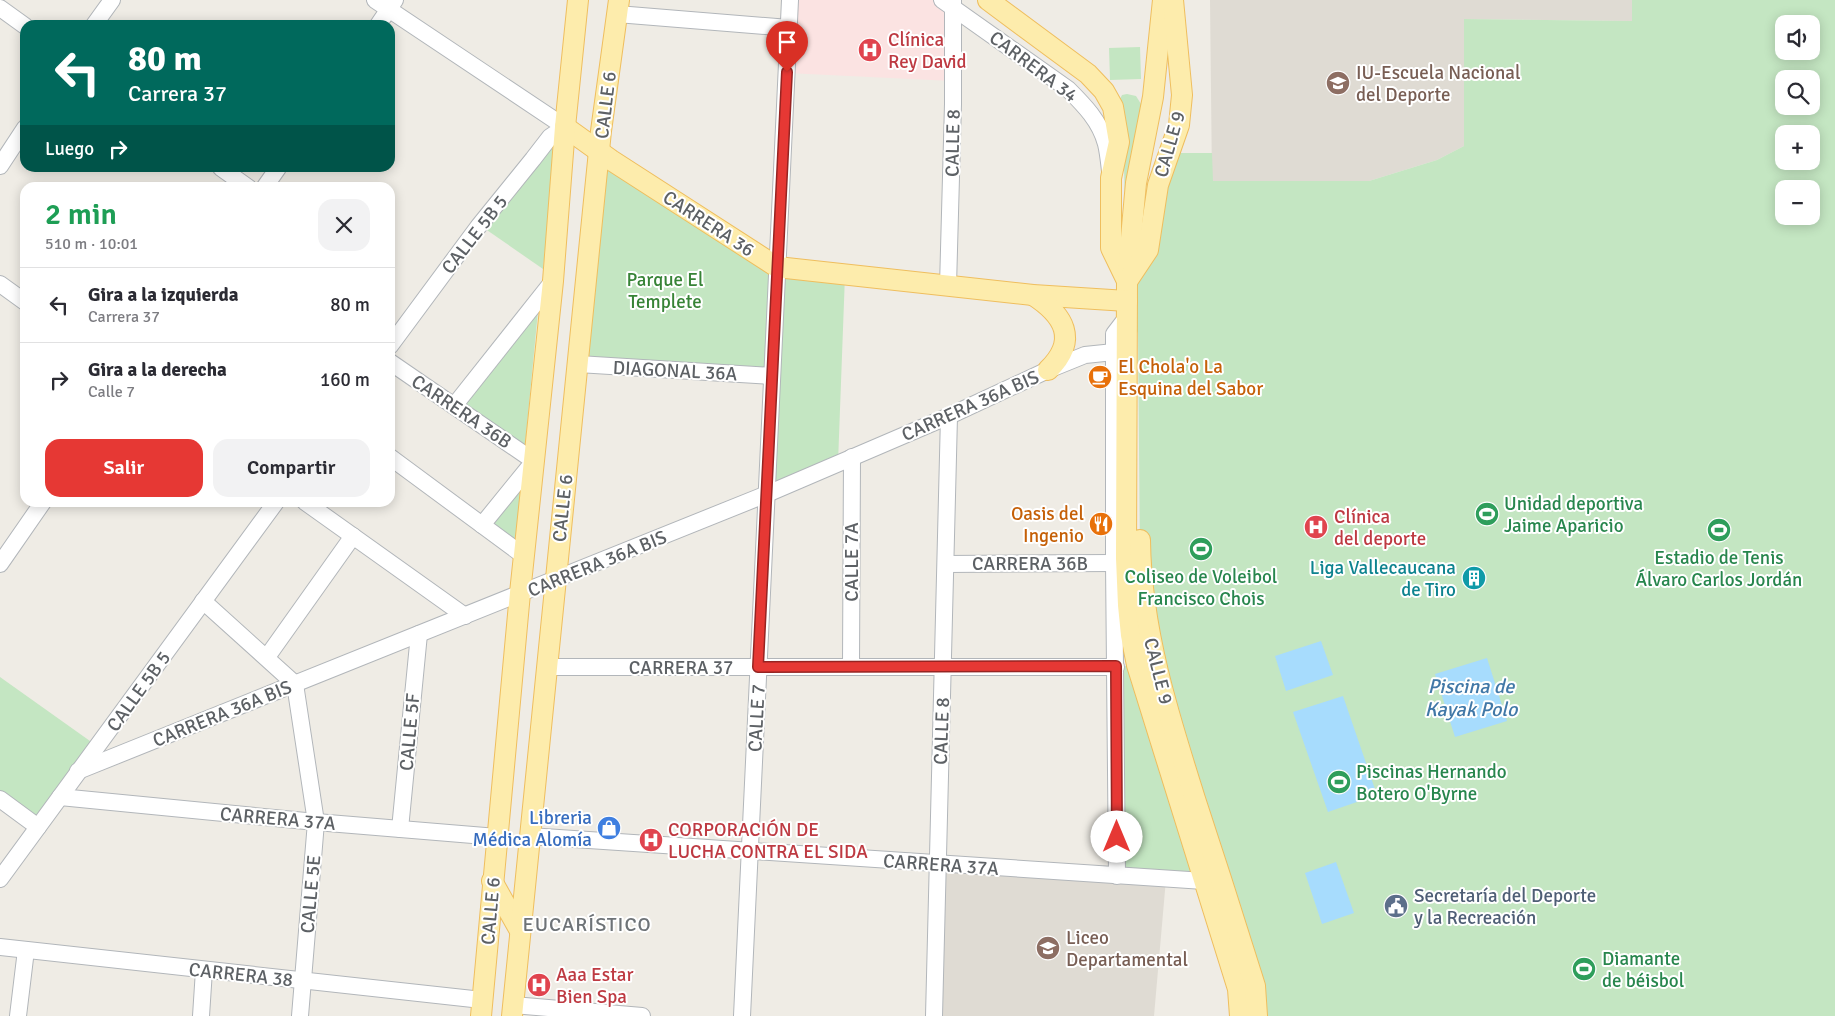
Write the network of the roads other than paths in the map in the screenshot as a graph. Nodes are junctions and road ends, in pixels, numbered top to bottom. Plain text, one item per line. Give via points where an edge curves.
1 (112, 0) edge
2 (375, 0) edge
3 (578, 0) edge
4 (790, 0) edge
5 (988, 0) edge
6 (1163, 0) edge
7 (1173, 0) edge
8 (950, 3) edge
9 (392, 5) edge
10 (618, 7) edge
11 (0, 8) edge
12 (98, 20) edge
13 (382, 20) edge
14 (20, 22) edge
15 (789, 28) junction
16 (565, 127) junction
17 (20, 136) edge
18 (600, 151) junction
19 (0, 166) edge
20 (227, 172) edge
21 (1111, 178) junction
22 (241, 182) edge
23 (777, 267) junction
24 (553, 281) junction
25 (0, 284) edge
26 (948, 286) junction
27 (1033, 295) junction
28 (20, 298) edge
29 (1127, 300) junction
30 (395, 339) edge
31 (1114, 352) junction
32 (578, 364) junction
33 (395, 365) edge
34 (1048, 370) junction
35 (772, 376) junction
36 (454, 406) junction
37 (949, 416) junction
38 (852, 457) junction
39 (534, 461) junction
40 (395, 462) edge
41 (767, 494) junction
42 (40, 507) edge
43 (272, 507) edge
44 (313, 507) edge
45 (482, 525) junction
46 (354, 536) junction
47 (524, 556) junction
48 (1114, 563) junction
49 (0, 564) edge
50 (946, 564) junction
51 (555, 580) junction
52 (520, 593) junction
53 (203, 601) junction
54 (465, 616) junction
55 (418, 634) junction
56 (267, 657) junction
57 (1116, 666) junction
58 (546, 667) junction
59 (758, 667) junction
60 (851, 667) junction
61 (943, 667) junction
62 (295, 684) junction
63 (1172, 720) junction
64 (1160, 740) junction
65 (78, 771) junction
66 (60, 797) junction
67 (0, 799) edge
68 (316, 822) junction
69 (38, 827) junction
70 (400, 829) junction
71 (530, 836) junction
72 (496, 837) junction
73 (750, 851) junction
74 (938, 864) junction
75 (1117, 876) junction
76 (0, 879) edge
77 (492, 881) junction
78 (1204, 881) junction
79 (519, 929) junction
80 (0, 947) edge
81 (26, 950) junction
82 (204, 970) junction
83 (303, 980) junction
84 (481, 1008) edge
85 (512, 1011) edge
86 (18, 1016) edge
87 (201, 1016) edge
88 (300, 1016) edge
89 (642, 1016) edge
90 (742, 1016) edge
91 (934, 1016) edge
92 (1240, 1016) edge
93 (1257, 1016) edge

1 - 12 street
2 - 9 street, CARRERA 36
3 - 16 main road, CALLE 6
4 - 15 street, CALLE 7
5 - 21 main road, CARRERA 34 via 1088,74 1104,91 1113,107 1119,142
6 - 29 main road, CALLE 9 via 1153,97 1136,184
7 - 29 main road, CALLE 9 via 1182,95 1179,125 1158,185 1148,250
8 - 21 street, CARRERA 34 via 1068,89 1086,106 1106,144
8 - 26 street, CALLE 8
9 - 13 street
9 - 16 street, CARRERA 36
10 - 15 street
10 - 18 main road, CALLE 6
11 - 14 street
15 - 23 street, CALLE 7
16 - 18 main road, CARRERA 36
16 - 24 main road, CALLE 6
16 - 30 street, CALLE 5B 5 via 550,137 478,226
17 - 19 street
18 - 23 main road, CARRERA 36
18 - 32 main road, CALLE 6
20 - 22 street
21 - 29 main road, CARRERA 34 via 1111,248
23 - 26 main road, CARRERA 36
23 - 35 street, CALLE 7
24 - 36 street
24 - 39 main road, CALLE 6
25 - 28 street
26 - 27 main road, CARRERA 36
27 - 29 main road, CARRERA 36
27 - 34 main road via 1056,312 1064,331 1061,353
29 - 31 street, CALLE 9 via 1114,334
29 - 63 main road, CALLE 9 via 1138,333 1143,604
29 - 64 main road, CALLE 9 via 1128,605 1137,665
31 - 34 street, CARRERA 36A BIS via 1084,355
31 - 48 street, CALLE 9
32 - 35 street, DIAGONAL 36A
32 - 51 main road, CALLE 6
33 - 36 street, CARRERA 36B
34 - 37 street, CARRERA 36A BIS
35 - 41 street, CALLE 7
36 - 39 street, CARRERA 36B
37 - 38 street, CARRERA 36A BIS
37 - 50 street, CALLE 8
38 - 41 street, CARRERA 36A BIS
38 - 60 street, CALLE 7A
39 - 45 street
39 - 47 main road, CALLE 6
40 - 45 street
41 - 51 street, CARRERA 36A BIS
41 - 59 street, CALLE 7
42 - 49 street
43 - 53 street, CALLE 5B 5
44 - 46 street
45 - 47 street
46 - 54 street
46 - 56 street
47 - 52 main road, CALLE 6
48 - 50 street, CARRERA 36B
48 - 57 street, CALLE 9
50 - 61 street, CALLE 8
51 - 52 street, CARRERA 36A BIS
51 - 58 main road, CALLE 6
52 - 54 street, CARRERA 36A BIS
52 - 72 main road, CALLE 6
53 - 56 street
53 - 65 street, CALLE 5B 5
54 - 55 street, CARRERA 36A BIS
55 - 62 street, CARRERA 36A BIS
55 - 70 street, CALLE 5F
56 - 62 street
57 - 61 street, CARRERA 37
57 - 75 street, CALLE 9
58 - 59 street, CARRERA 37
58 - 71 main road, CALLE 6
59 - 60 street, CARRERA 37
59 - 73 street, CALLE 7
60 - 61 street, CARRERA 37
61 - 74 street, CALLE 8
62 - 65 street, CARRERA 36A BIS
62 - 68 street, CALLE 5E
63 - 64 main road
63 - 93 main road, CALLE 9 via 1254,986
64 - 78 main road, CALLE 9
65 - 66 street, CALLE 5B 5
66 - 68 street, CARRERA 37A
66 - 69 street, CALLE 5B 5
67 - 69 street
68 - 70 street, CARRERA 37A
68 - 83 street, CALLE 5E
69 - 76 street, CALLE 5B 5
70 - 72 street, CARRERA 37A
71 - 73 street, CARRERA 37A
71 - 79 main road, CALLE 6
72 - 77 main road, CALLE 6
73 - 74 street, CARRERA 37A
73 - 90 street, CALLE 7
74 - 75 street, CARRERA 37A
74 - 91 street, CALLE 8
75 - 78 street, CARRERA 37A
77 - 79 main road
77 - 84 main road, CALLE 6
78 - 92 main road, CALLE 9 via 1238,989
79 - 85 main road, CALLE 6
80 - 81 street, CARRERA 38
81 - 82 street, CARRERA 38
81 - 86 street
82 - 83 street, CARRERA 38
82 - 87 street
83 - 84 street, CARRERA 38
83 - 88 street, CALLE 5E
85 - 89 street

